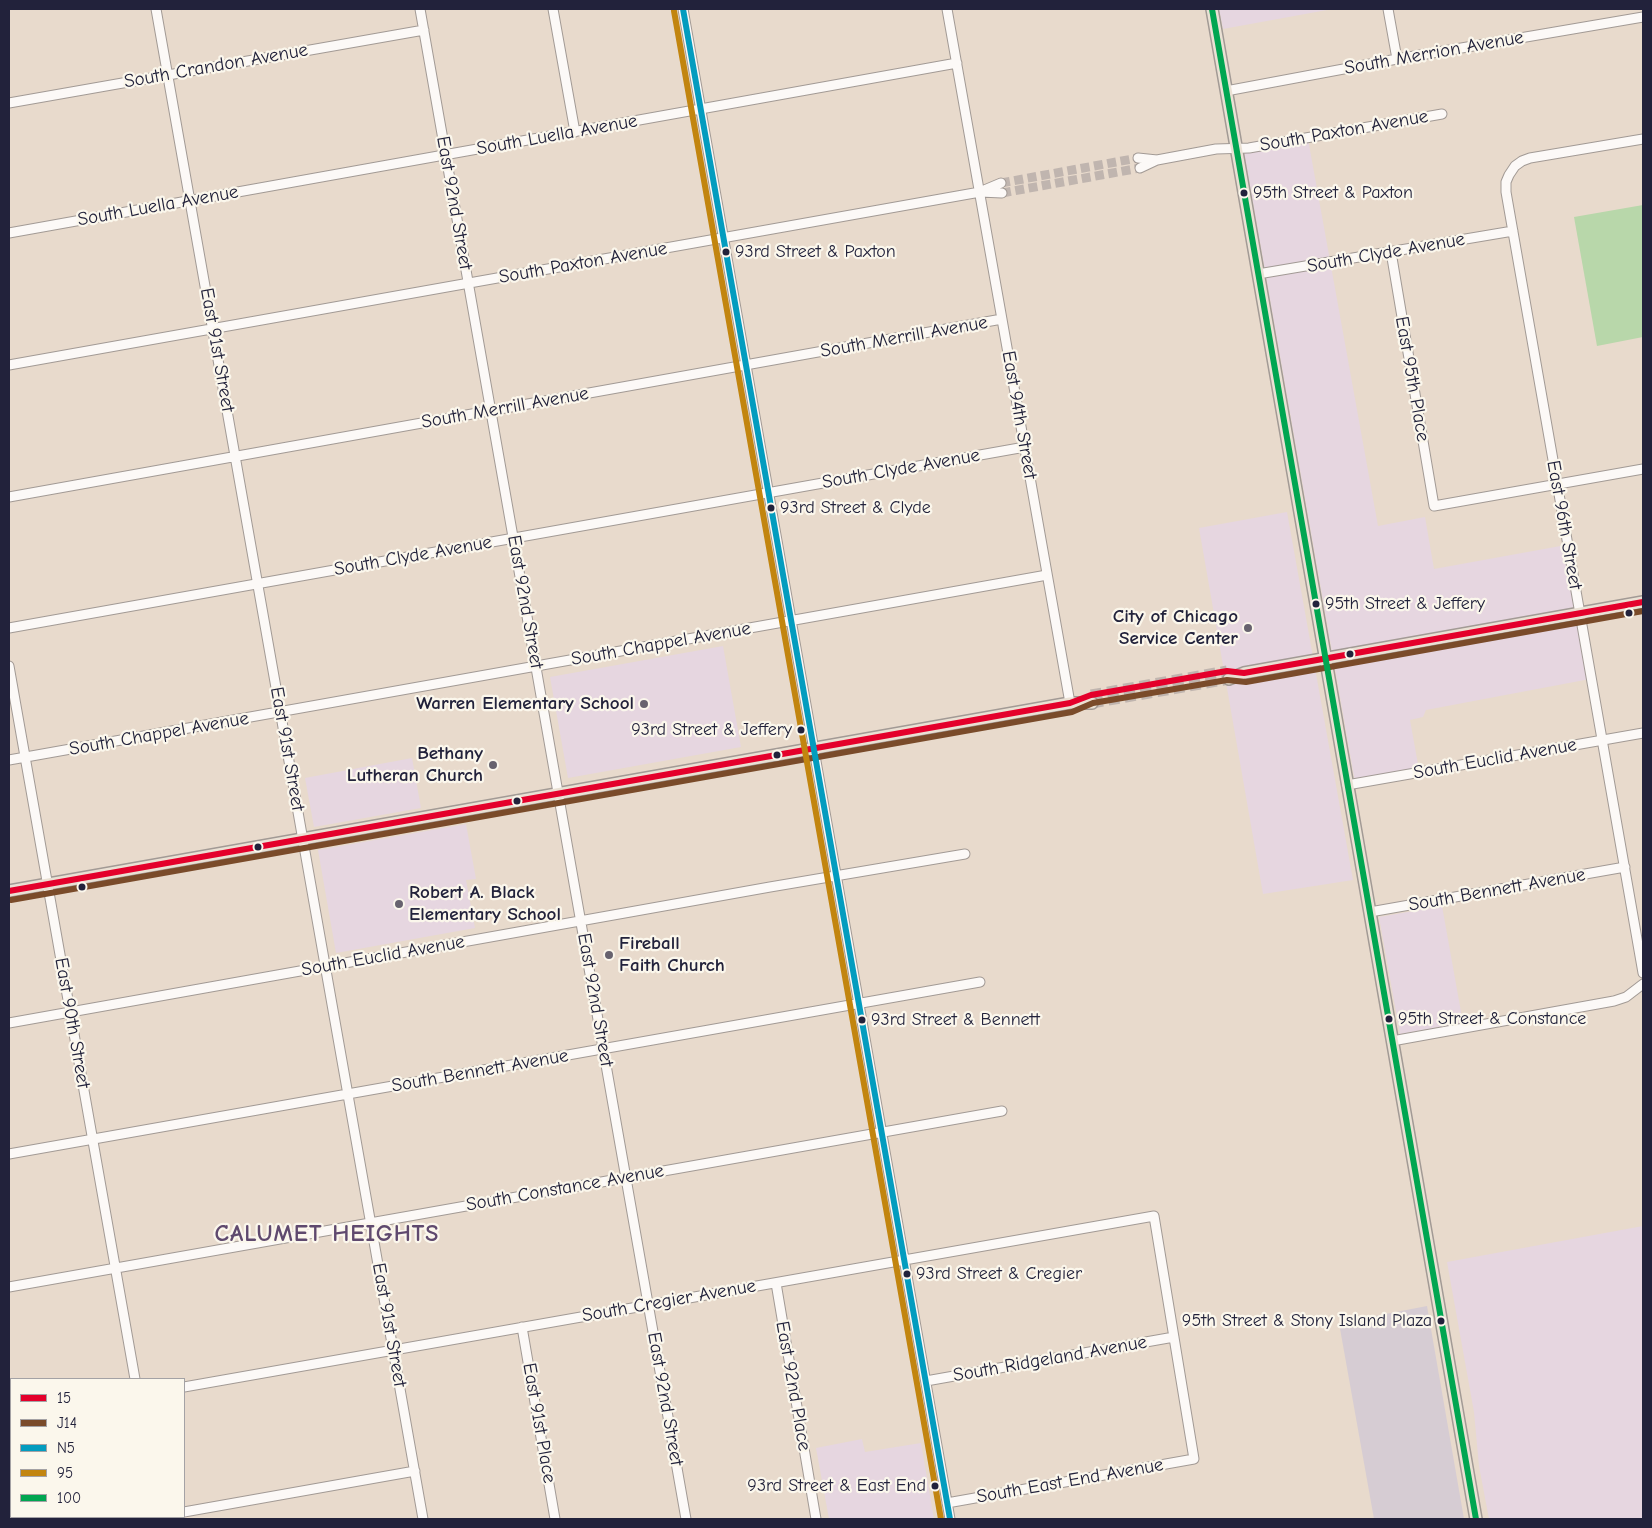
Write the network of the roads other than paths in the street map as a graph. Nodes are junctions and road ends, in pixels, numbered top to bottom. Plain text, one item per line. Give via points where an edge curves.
1 (156, 9) edge
2 (420, 9) edge
3 (553, 9) edge
4 (683, 9) edge
5 (948, 9) edge
6 (1212, 9) edge
7 (1388, 9) edge
8 (1643, 17) edge
9 (424, 30) junction
10 (1397, 58) junction
11 (957, 63) junction
12 (168, 75) junction
13 (1226, 91) junction
14 (9, 103) edge
15 (701, 109) junction
16 (1442, 114) dead end
17 (575, 132) junction
18 (1643, 139) edge
19 (1236, 149) junction
20 (446, 155) junction
21 (1138, 158) tunnel mouth
22 (1157, 160) junction
23 (1140, 168) tunnel mouth
24 (1001, 183) tunnel mouth
25 (980, 192) junction
26 (1002, 193) tunnel mouth
27 (190, 201) junction
28 (1513, 231) junction
29 (9, 233) edge
30 (724, 238) junction
31 (1391, 252) junction
32 (1258, 274) junction
33 (469, 283) junction
34 (1002, 319) junction
35 (213, 329) junction
36 (746, 365) junction
37 (9, 366) edge
38 (491, 411) junction
39 (1025, 447) junction
40 (235, 457) junction
41 (1643, 469) edge
42 (1557, 484) junction
43 (768, 493) junction
44 (9, 498) edge
45 (513, 538) junction
46 (1047, 575) junction
47 (258, 584) junction
48 (1643, 602) edge
49 (1580, 613) junction
50 (791, 621) junction
51 (9, 628) edge
52 (1325, 658) junction
53 (9, 666) edge
54 (536, 666) junction
55 (1228, 675) tunnel mouth
56 (1092, 699) tunnel mouth
57 (1070, 703) junction
58 (281, 712) junction
59 (1643, 732) edge
60 (1602, 740) junction
61 (813, 748) junction
62 (25, 758) junction
63 (9, 760) edge
64 (1347, 785) junction
65 (558, 794) junction
66 (303, 839) junction
67 (965, 854) dead end
68 (1625, 868) junction
69 (836, 876) junction
70 (48, 884) junction
71 (9, 891) edge
72 (1370, 912) junction
73 (581, 921) junction
74 (326, 967) junction
75 (1643, 974) edge
76 (980, 982) dead end
77 (1643, 984) edge
78 (859, 1003) junction
79 (70, 1012) junction
80 (9, 1023) edge
81 (1392, 1041) junction
82 (604, 1049) junction
83 (348, 1094) junction
84 (1002, 1111) dead end
85 (882, 1132) junction
86 (93, 1139) junction
87 (9, 1154) edge
88 (626, 1178) junction
89 (371, 1222) junction
90 (904, 1260) junction
91 (116, 1268) junction
92 (776, 1283) junction
93 (9, 1287) edge
94 (648, 1305) junction
95 (522, 1327) junction
96 (1174, 1337) junction
97 (393, 1350) junction
98 (135, 1378) edge
99 (926, 1381) junction
100 (185, 1387) edge
101 (415, 1471) junction
102 (947, 1503) junction
103 (185, 1512) edge
104 (159, 1518) edge
105 (143, 1519) edge
106 (423, 1519) edge
107 (555, 1519) edge
108 (686, 1519) edge
109 (816, 1519) edge
110 (950, 1519) edge
111 (1476, 1519) edge

1 - 12 street, East 91st Street
2 - 9 street, East 92nd Street
3 - 17 street
4 - 15 street
5 - 11 street, East 94th Street
6 - 13 main road
7 - 10 street
8 - 10 street, South Merrion Avenue
9 - 12 street, South Crandon Avenue
9 - 20 street, East 92nd Street
10 - 13 street, South Merrion Avenue
11 - 15 street, South Luella Avenue
11 - 25 street, East 94th Street
12 - 14 street, South Crandon Avenue
12 - 27 street, East 91st Street
13 - 19 main road
15 - 17 street, South Luella Avenue
15 - 30 street
16 - 19 street, South Paxton Avenue
17 - 20 street, South Luella Avenue
18 - 28 street, East 96th Street via 1530,158 1515,166 1506,182
19 - 22 street, South Paxton Avenue via 1216,149
19 - 32 main road
20 - 27 street, South Luella Avenue
20 - 33 street, East 92nd Street
21 - 22 street, South Paxton Avenue
22 - 23 street, South Paxton Avenue
24 - 25 street, South Paxton Avenue
25 - 26 street, South Paxton Avenue
25 - 30 street, South Paxton Avenue
25 - 34 street, East 94th Street
27 - 29 street, South Luella Avenue
27 - 35 street, East 91st Street
28 - 31 street, South Clyde Avenue
28 - 42 street, East 96th Street
30 - 33 street, South Paxton Avenue
30 - 36 street
31 - 32 street, South Clyde Avenue
31 - 42 street, East 95th Place via 1434,506
32 - 52 main road
33 - 35 street, South Paxton Avenue
33 - 38 street, East 92nd Street
34 - 36 street, South Merrill Avenue
34 - 39 street, East 94th Street
35 - 37 street, South Paxton Avenue
35 - 40 street, East 91st Street
36 - 38 street, South Merrill Avenue
36 - 43 street
38 - 40 street, South Merrill Avenue
38 - 45 street, East 92nd Street
39 - 43 street, South Clyde Avenue
39 - 46 street, East 94th Street
40 - 44 street, South Merrill Avenue
40 - 47 street, East 91st Street
41 - 42 street
42 - 49 street, East 96th Street
43 - 45 street, South Clyde Avenue
43 - 50 street
45 - 47 street, South Clyde Avenue
45 - 54 street, East 92nd Street
46 - 50 street, South Chappel Avenue
46 - 57 street, East 94th Street
47 - 51 street, South Clyde Avenue
47 - 58 street, East 91st Street
48 - 49 main road
49 - 52 main road
49 - 60 street, East 96th Street
50 - 54 street, South Chappel Avenue
50 - 61 street
52 - 55 main road
52 - 64 main road
53 - 62 street, East 90th Street
54 - 58 street, South Chappel Avenue
54 - 65 street, East 92nd Street
56 - 57 main road
57 - 61 main road
58 - 62 street, South Chappel Avenue
58 - 66 street, East 91st Street
59 - 60 street, South Euclid Avenue
60 - 64 street, South Euclid Avenue
60 - 68 street, East 96th Street
61 - 65 main road
61 - 69 street
62 - 63 street, South Chappel Avenue
62 - 70 street, East 90th Street
64 - 72 main road
65 - 66 main road
65 - 73 street, East 92nd Street
66 - 70 main road
66 - 74 street, East 91st Street
67 - 69 street, South Euclid Avenue
68 - 72 street, South Bennett Avenue
68 - 75 street, East 96th Street
69 - 73 street, South Euclid Avenue
69 - 78 street
70 - 71 main road
70 - 79 street, East 90th Street
72 - 81 main road
73 - 74 street, South Euclid Avenue
73 - 82 street, East 92nd Street
74 - 79 street, South Euclid Avenue
74 - 83 street, East 91st Street
76 - 78 street, South Bennett Avenue
77 - 81 street via 1626,997 1614,1001
78 - 82 street, South Bennett Avenue
78 - 85 street
79 - 80 street, South Euclid Avenue
79 - 86 street, East 90th Street
81 - 111 main road
82 - 83 street, South Bennett Avenue
82 - 88 street, East 92nd Street
83 - 86 street, South Bennett Avenue
83 - 89 street, East 91st Street
84 - 85 street, South Constance Avenue
85 - 88 street, South Constance Avenue
85 - 90 street
86 - 87 street, South Bennett Avenue
86 - 91 street, East 90th Street
88 - 89 street, South Constance Avenue
88 - 94 street, East 92nd Street
89 - 91 street, South Constance Avenue
89 - 97 street, East 91st Street
90 - 92 street, South Cregier Avenue
90 - 96 street, South Cregier Avenue via 1154,1216
90 - 99 street
91 - 93 street, South Constance Avenue
91 - 98 street, East 90th Street
92 - 94 street, South Cregier Avenue
92 - 109 street, East 92nd Place
94 - 95 street, South Cregier Avenue
94 - 108 street, East 92nd Street
95 - 97 street, South Cregier Avenue
95 - 107 street, East 91st Place
96 - 99 street, South Ridgeland Avenue
96 - 102 street, South East End Avenue via 1194,1459
97 - 100 street, South Cregier Avenue
97 - 101 street, East 91st Street
99 - 102 street
101 - 103 street
101 - 106 street, East 91st Street
102 - 110 street
104 - 105 street

